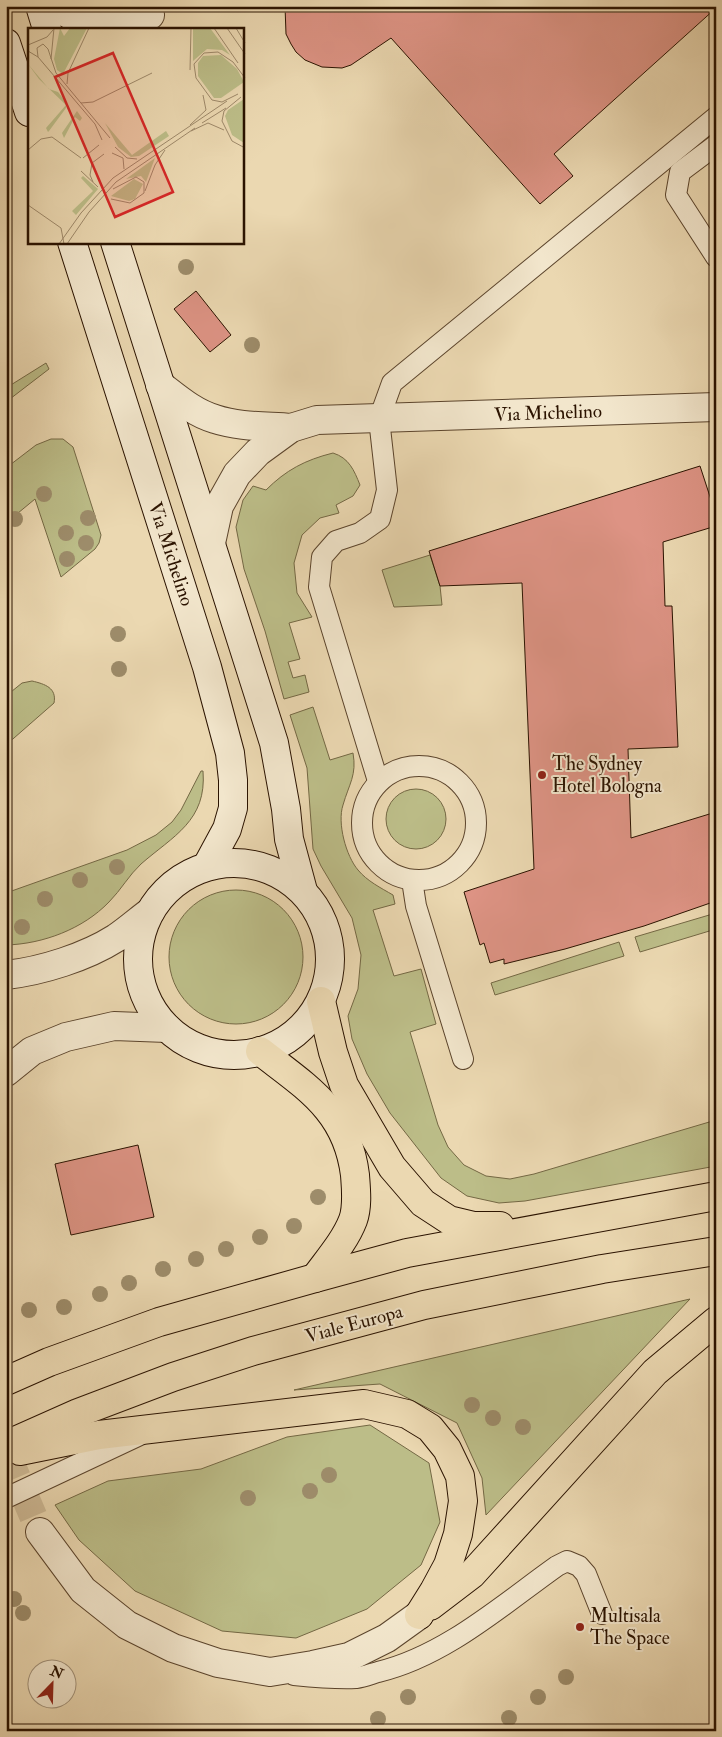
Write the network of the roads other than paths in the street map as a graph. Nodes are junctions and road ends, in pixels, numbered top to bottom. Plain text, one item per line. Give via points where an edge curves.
1 (40, 6) edge
2 (54, 6) edge
3 (149, 17) edge
4 (47, 28) edge
5 (6, 43) edge
6 (28, 109) edge
7 (716, 117) edge
8 (716, 145) edge
9 (73, 244) edge
10 (116, 244) edge
11 (716, 257) edge
12 (160, 385) junction
13 (716, 407) edge
14 (379, 419) junction
15 (291, 428) junction
16 (211, 543) junction
17 (378, 781) junction
18 (207, 866) junction
19 (412, 880) junction
20 (303, 891) junction
21 (150, 912) junction
22 (6, 975) edge
23 (321, 1001) junction
24 (168, 1028) junction
25 (32, 1051) junction
26 (260, 1051) junction
27 (463, 1059) dead end
28 (6, 1062) edge
29 (6, 1072) edge
30 (716, 1192) edge
31 (716, 1196) edge
32 (716, 1251) edge
33 (314, 1278) junction
34 (716, 1321) edge
35 (6, 1381) edge
36 (154, 1428) junction
37 (6, 1445) edge
38 (6, 1455) edge
39 (6, 1498) edge
40 (40, 1532) tunnel mouth
41 (602, 1614) dead end
42 (419, 1615) junction
43 (270, 1672) junction

1 - 4 street
2 - 3 street via 68,15 95,23 115,24
5 - 6 street
7 - 14 lane via 392,383
8 - 11 lane via 680,172 676,195
9 - 18 street, Via Michelino via 207,667 230,753 233,808 227,829
10 - 12 street, Via Michelino
12 - 15 street, Via Michelino via 187,406 215,419
12 - 16 street, Via Michelino
13 - 14 street, Via Michelino
14 - 15 street, Via Michelino via 317,420
14 - 17 lane via 386,490 380,519 360,533 336,541 322,557 319,587
15 - 16 street, Via Michelino via 258,452 237,474 219,506
16 - 20 street, Via Michelino via 274,743 289,839
17 - 19 lane via 367,796 361,813 367,850 394,875
17 - 19 lane via 392,771 409,766 443,770 458,780 475,810 472,846 462,861 447,873 430,879
18 - 20 street via 227,862 268,868
18 - 21 street via 171,886
19 - 27 lane via 416,906
20 - 23 street via 315,906 330,943 331,963
21 - 22 street via 116,938 78,957
21 - 24 street via 140,938 140,979 146,998
23 - 26 street via 296,1033
23 - 30 main road via 344,1085 369,1129 392,1166 423,1203 449,1220 474,1226 510,1226
24 - 25 street via 114,1026 66,1037
24 - 26 street via 180,1038 208,1051 224,1054
25 - 28 street
25 - 29 street
26 - 33 main road via 326,1105 339,1124 350,1151 356,1182 355,1212 350,1227
31 - 33 main road via 407,1253
32 - 37 main road, Viale Europa via 602,1269 424,1305 272,1346 174,1377 78,1413
33 - 35 main road via 159,1322
34 - 42 main road via 656,1372 472,1574
36 - 38 main road via 100,1435
36 - 39 lane
36 - 42 main road via 364,1404 407,1414 430,1428 447,1449 460,1476 464,1501 448,1565
40 - 43 street via 82,1590 128,1625 173,1648 218,1663
41 - 43 lane via 586,1574 579,1566 567,1561 432,1653 391,1669 356,1678
42 - 43 street via 387,1638 349,1657

